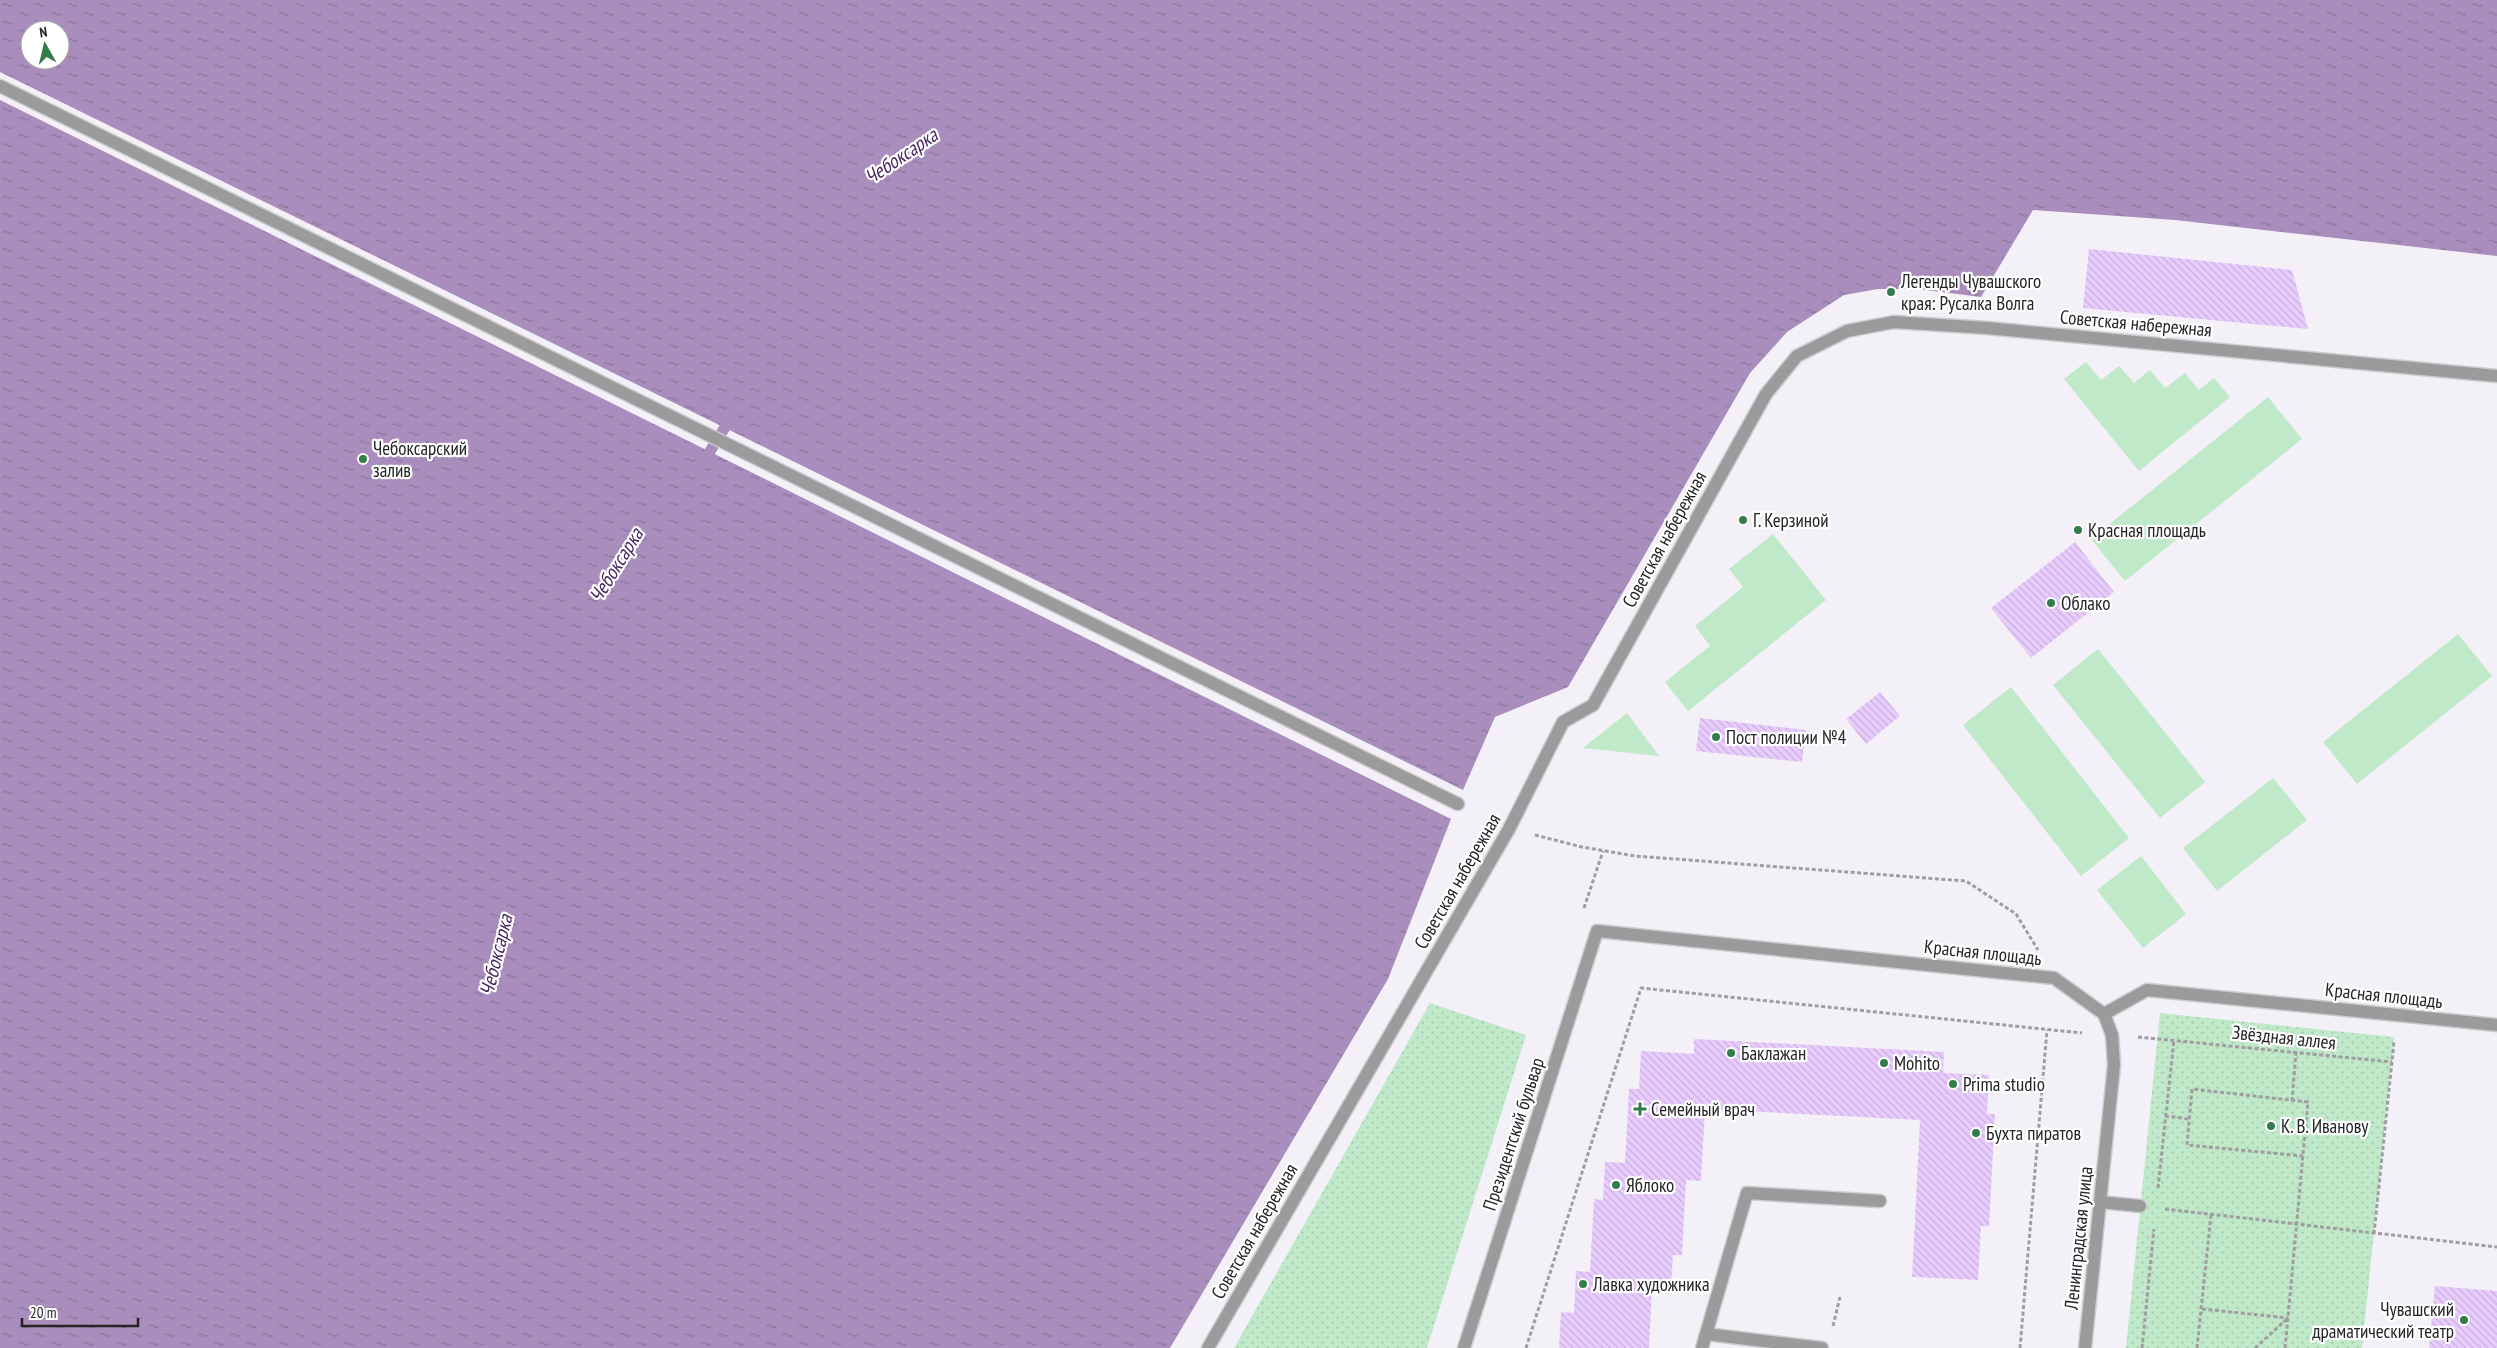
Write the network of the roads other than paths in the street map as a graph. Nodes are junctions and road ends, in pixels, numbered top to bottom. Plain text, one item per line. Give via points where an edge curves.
1 (0, 86) edge
2 (2497, 376) edge
3 (1458, 804) dead end
4 (1597, 931) joint
5 (2104, 1014) junction
6 (2497, 1025) edge
7 (1880, 1201) dead end
8 (2100, 1202) junction
9 (2140, 1206) road end
10 (1706, 1334) junction
11 (1208, 1348) edge
12 (1464, 1348) edge
13 (1702, 1348) edge
14 (1822, 1348) edge
15 (2085, 1348) edge

1 - 3 street
2 - 11 street, Советская набережная via 1894,322 1847,331 1797,356 1766,394 1593,704 1563,722 1509,829
4 - 5 street, Красная площадь via 2054,978
4 - 12 street, Президентский бульвар
5 - 6 street, Красная площадь via 2147,990
5 - 8 street, Ленинградская улица via 2112,1035 2114,1065
7 - 10 street via 1747,1193
8 - 9 street
8 - 15 street, Ленинградская улица
10 - 13 street
10 - 14 street

